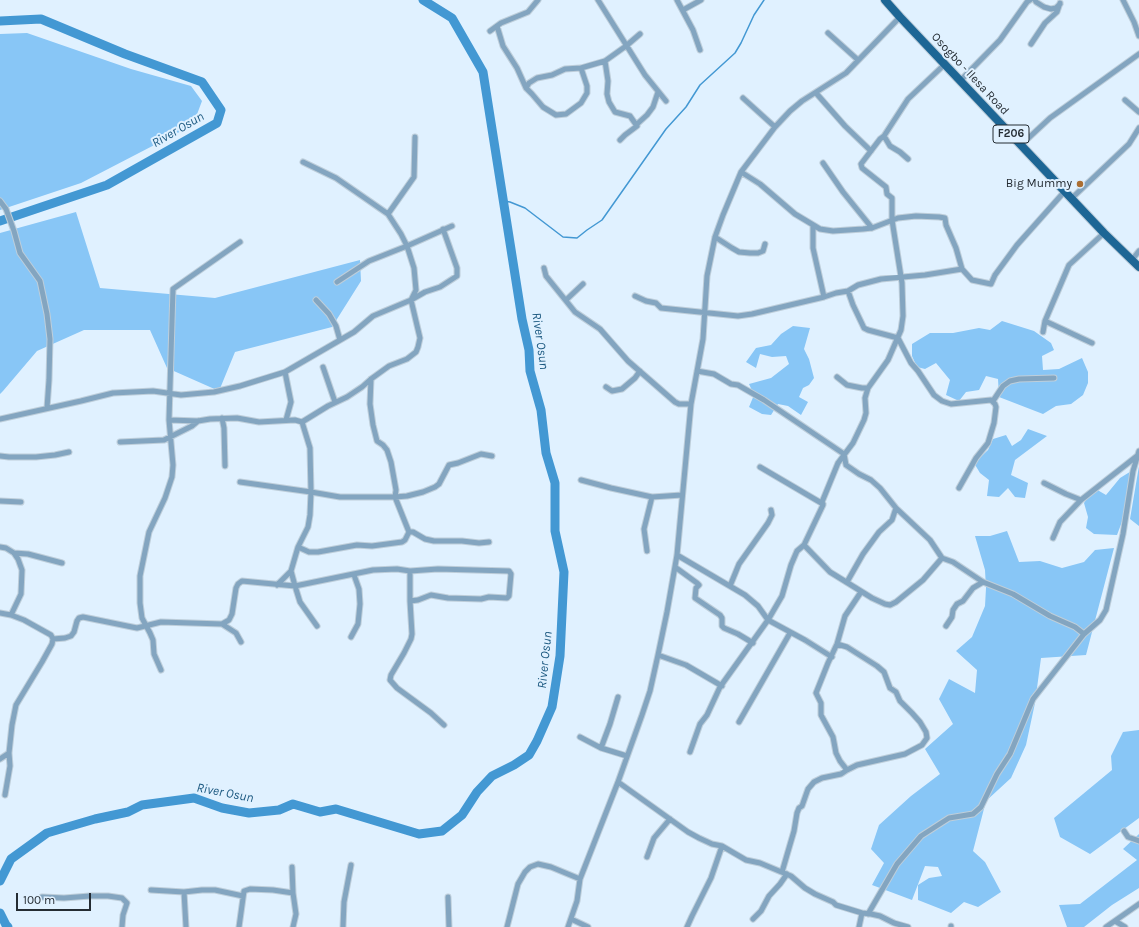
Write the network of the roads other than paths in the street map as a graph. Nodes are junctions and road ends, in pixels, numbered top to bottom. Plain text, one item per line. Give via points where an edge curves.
1 (538, 0) edge
2 (598, 0) edge
3 (677, 0) edge
4 (701, 0) edge
5 (886, 0) edge
6 (1030, 0) edge
7 (1035, 0) edge
8 (1123, 0) edge
9 (1061, 1) edge
10 (683, 10) junction
11 (900, 17) junction
12 (497, 26) junction
13 (490, 31) dead end
14 (828, 33) dead end
15 (640, 34) dead end
16 (1139, 36) edge
17 (1031, 44) dead end
18 (626, 46) junction
19 (700, 50) dead end
20 (1139, 54) edge
21 (858, 60) junction
22 (605, 61) junction
23 (945, 64) junction
24 (581, 68) junction
25 (960, 81) junction
26 (526, 88) junction
27 (658, 92) junction
28 (816, 93) junction
29 (743, 98) dead end
30 (1125, 100) dead end
31 (666, 101) dead end
32 (1139, 112) edge
33 (636, 125) junction
34 (775, 127) junction
35 (1139, 128) edge
36 (884, 136) junction
37 (415, 137) dead end
38 (620, 140) dead end
39 (1021, 145) junction
40 (871, 151) junction
41 (908, 159) dead end
42 (303, 162) dead end
43 (823, 163) dead end
44 (741, 172) junction
45 (1065, 192) junction
46 (1072, 198) junction
47 (0, 201) edge
48 (893, 212) junction
49 (388, 214) junction
50 (898, 218) junction
51 (892, 220) junction
52 (813, 225) junction
53 (452, 226) dead end
54 (872, 228) junction
55 (443, 229) junction
56 (1104, 233) junction
57 (715, 237) junction
58 (240, 242) dead end
59 (765, 244) dead end
60 (407, 246) junction
61 (1139, 251) edge
62 (1132, 260) junction
63 (1139, 267) edge
64 (544, 268) dead end
65 (962, 269) junction
66 (900, 278) junction
67 (337, 282) dead end
68 (583, 284) dead end
69 (848, 291) junction
70 (635, 296) dead end
71 (824, 297) junction
72 (316, 300) dead end
73 (410, 300) junction
74 (566, 300) junction
75 (704, 312) junction
76 (1045, 321) junction
77 (1043, 332) dead end
78 (898, 338) junction
79 (340, 340) junction
80 (1092, 343) dead end
81 (323, 367) dead end
82 (640, 371) junction
83 (697, 371) junction
84 (285, 372) junction
85 (838, 377) dead end
86 (1054, 378) dead end
87 (371, 379) junction
88 (606, 387) dead end
89 (868, 388) junction
90 (170, 394) junction
91 (993, 401) junction
92 (335, 402) junction
93 (691, 404) junction
94 (47, 408) junction
95 (222, 418) junction
96 (0, 419) edge
97 (169, 420) junction
98 (286, 420) junction
99 (198, 421) junction
100 (302, 422) junction
101 (171, 436) junction
102 (120, 442) dead end
103 (69, 452) dead end
104 (1138, 453) edge
105 (844, 454) junction
106 (0, 456) edge
107 (492, 456) dead end
108 (225, 466) dead end
109 (760, 467) dead end
110 (580, 480) dead end
111 (240, 482) dead end
112 (1044, 483) dead end
113 (959, 488) dead end
114 (311, 492) junction
115 (682, 495) junction
116 (395, 497) junction
117 (652, 497) junction
118 (1081, 500) junction
119 (0, 501) edge
120 (21, 502) dead end
121 (823, 505) junction
122 (896, 508) junction
123 (771, 510) dead end
124 (409, 532) junction
125 (1053, 538) dead end
126 (489, 542) dead end
127 (804, 545) junction
128 (0, 547) edge
129 (298, 547) junction
130 (647, 551) dead end
131 (14, 553) junction
132 (677, 555) junction
133 (942, 558) junction
134 (62, 563) dead end
135 (675, 567) junction
136 (291, 571) junction
137 (410, 571) junction
138 (354, 575) junction
139 (848, 582) junction
140 (983, 582) junction
141 (277, 585) junction
142 (295, 586) junction
143 (730, 586) junction
144 (862, 592) junction
145 (410, 601) junction
146 (0, 613) edge
147 (11, 615) junction
148 (768, 620) junction
149 (222, 624) junction
150 (145, 626) junction
151 (317, 626) dead end
152 (946, 626) dead end
153 (790, 633) junction
154 (1084, 634) junction
155 (351, 637) dead end
156 (53, 639) junction
157 (241, 642) dead end
158 (752, 643) junction
159 (838, 644) junction
160 (658, 655) junction
161 (832, 657) junction
162 (161, 670) dead end
163 (722, 686) junction
164 (618, 697) dead end
165 (739, 722) dead end
166 (444, 725) dead end
167 (580, 737) dead end
168 (601, 748) junction
169 (690, 752) dead end
170 (9, 753) junction
171 (627, 756) junction
172 (0, 759) edge
173 (847, 770) junction
174 (618, 782) junction
175 (5, 795) dead end
176 (670, 818) junction
177 (1124, 831) dead end
178 (1139, 841) edge
179 (722, 846) junction
180 (647, 857) dead end
181 (351, 866) dead end
182 (292, 868) dead end
183 (784, 873) junction
184 (580, 879) junction
185 (151, 890) dead end
186 (184, 892) junction
187 (293, 892) junction
188 (42, 896) dead end
189 (243, 896) junction
190 (448, 897) dead end
191 (1139, 904) edge
192 (865, 913) junction
193 (571, 919) junction
194 (753, 920) dead end
195 (1114, 921) junction
196 (122, 927) edge
197 (186, 927) edge
198 (239, 927) edge
199 (293, 927) edge
200 (343, 927) edge
201 (449, 927) edge
202 (507, 927) edge
203 (568, 927) edge
204 (588, 927) edge
205 (687, 927) edge
206 (859, 927) edge
207 (908, 927) edge
208 (1106, 927) edge
209 (1125, 927) edge

1 - 12 street via 528,12
2 - 18 street
3 - 10 street
4 - 10 street
5 - 11 main road, Osogbo - Ilesa Road / F206
6 - 25 street via 1000,40
7 - 9 street via 1051,9 1056,8
8 - 16 street
9 - 17 street via 1057,12 1045,23
10 - 19 street
11 - 21 street
11 - 23 main road, Osogbo - Ilesa Road / F206
12 - 13 street
12 - 26 street via 503,46
14 - 21 street
15 - 18 street
18 - 22 street
18 - 27 street
20 - 39 street via 1050,118
21 - 28 street via 846,73
22 - 24 street
22 - 33 street via 609,102 615,112 630,116
23 - 25 main road, Osogbo - Ilesa Road / F206
23 - 36 street via 908,99
24 - 26 street via 565,69 537,78
24 - 26 street via 588,86 587,93 581,103 566,114 556,115 543,107
25 - 39 main road, Osogbo - Ilesa Road / F206
27 - 31 street
27 - 33 street via 653,108
28 - 34 street via 802,101
28 - 40 street
29 - 34 street
30 - 32 street
33 - 38 street via 637,127
34 - 44 street
35 - 46 street via 1129,144
36 - 40 street
36 - 41 street via 890,146
37 - 49 street via 414,178
39 - 45 main road, Osogbo - Ilesa Road / F206
40 - 48 street via 861,166 886,187 887,194 892,198
42 - 49 street via 336,178
43 - 54 street
44 - 52 street
44 - 57 street
45 - 46 main road, Osogbo - Ilesa Road / F206
45 - 65 street via 1017,245 991,284 972,280
46 - 56 main road, Osogbo - Ilesa Road / F206
47 - 94 street via 6,209 20,253 40,281 50,339
48 - 50 street
48 - 51 street
49 - 60 street
50 - 51 street
50 - 65 street via 945,218
51 - 54 street
51 - 66 street
52 - 54 street via 832,232
52 - 71 street via 813,248
53 - 55 street
55 - 60 street
55 - 73 street via 457,268 457,276 440,287
56 - 62 main road, Osogbo - Ilesa Road / F206
56 - 76 street via 1070,265
57 - 59 street via 739,252 761,253
57 - 75 street via 707,276
58 - 90 street via 174,289
60 - 67 street via 369,261
60 - 73 street via 416,273 416,290
61 - 62 street
62 - 63 main road, Osogbo - Ilesa Road / F206
64 - 74 street via 546,276
65 - 66 street
66 - 69 street via 858,284
66 - 78 street via 903,316
68 - 74 street
69 - 71 street
69 - 78 street via 864,328
70 - 75 street via 656,303 660,308
71 - 75 street via 738,316
72 - 79 street via 329,314
73 - 79 street via 373,316
73 - 87 street via 420,338 416,352
74 - 82 street via 575,312 600,329
75 - 83 street via 703,339
76 - 77 street
76 - 80 street
78 - 89 street via 888,360
78 - 91 street via 911,363 934,395 942,401 951,404
79 - 84 street
81 - 92 street
82 - 88 street via 622,389 612,391
82 - 93 street via 678,404
83 - 93 street
83 - 105 street via 714,374 731,384 738,385
84 - 90 street via 214,392
84 - 98 street via 291,402
85 - 89 street via 847,385
86 - 91 street via 1010,381 1003,386
87 - 92 street
87 - 116 street via 370,404 373,425 377,441 387,450 392,462
89 - 105 street via 864,420
90 - 94 street via 153,391 113,393
90 - 97 street
91 - 113 street via 996,407 991,436
92 - 100 street
93 - 115 street
94 - 96 street
95 - 98 street via 259,422
95 - 99 street
95 - 108 street
97 - 99 street
97 - 101 street
98 - 100 street
99 - 101 street
100 - 114 street via 310,448
101 - 102 street via 164,440
101 - 150 street via 173,465 170,487 149,532 140,576 140,612
103 - 106 street via 36,457
104 - 118 street
104 - 154 street via 1106,610 1100,620
105 - 121 street via 824,496
105 - 122 street via 846,466 871,480 889,497
107 - 116 street via 481,454 449,465 440,484 435,487
109 - 121 street
110 - 117 street
111 - 114 street
112 - 118 street
114 - 116 street via 340,497
114 - 129 street via 309,520
115 - 117 street
115 - 132 street
116 - 124 street
117 - 130 street via 644,529
118 - 125 street via 1060,522
119 - 120 street
121 - 127 street
122 - 133 street via 930,540
122 - 139 street via 892,520 879,532 863,554
123 - 143 street via 772,515 768,523 739,564
124 - 126 street via 434,541
124 - 129 street via 402,542 357,545 318,552 309,552
127 - 139 street via 830,572
127 - 148 street via 797,551 782,596
128 - 131 street
129 - 136 street
131 - 134 street
131 - 147 street via 22,570 22,586 20,598
132 - 135 street
132 - 143 street
133 - 140 street via 953,562
133 - 144 street via 923,580 893,604 885,604
135 - 158 street via 697,583 695,598 720,615 724,628
135 - 160 street
136 - 141 street
136 - 142 street
137 - 138 street via 372,570
137 - 145 street
137 - 145 street via 506,570 511,574 507,598 448,598 430,595
138 - 142 street
138 - 155 street via 359,589 360,604 358,624
139 - 144 street
140 - 152 street via 957,604
140 - 154 street via 1013,594 1076,627
141 - 142 street
141 - 149 street via 242,581 238,584 232,614 229,620
142 - 151 street via 300,602
143 - 148 street via 758,606
144 - 159 street via 845,616
145 - 166 street via 412,634 390,675 390,680
146 - 147 street
147 - 156 street via 51,635
148 - 153 street
148 - 158 street
149 - 150 street via 161,622
149 - 157 street via 236,633
150 - 156 street via 137,628 83,617 77,621 71,636
150 - 162 street via 153,640 154,654
153 - 161 street
153 - 165 street
154 - 192 street via 1034,699 1010,754 981,807 973,814 949,818 921,836 897,864
156 - 170 street via 16,705
158 - 163 street
159 - 161 street
159 - 173 street via 884,672 890,688 920,722 927,738 905,754 857,765
160 - 163 street via 686,665
160 - 171 street via 650,691
161 - 173 street via 816,693 821,703 821,715 833,737 836,753
163 - 169 street via 708,715 700,724
164 - 168 street
167 - 168 street
168 - 171 street
170 - 172 street
170 - 175 street via 10,766
171 - 174 street
173 - 183 street via 822,778 808,789 797,813
174 - 176 street
174 - 184 street
176 - 179 street via 699,838
176 - 180 street via 654,838
177 - 178 street via 1128,837
179 - 183 street via 746,860
179 - 205 street via 711,878
181 - 200 street via 344,902
182 - 187 street
183 - 192 street via 836,905
183 - 194 street via 780,884
184 - 193 street
184 - 202 street via 551,866 538,864 530,867 518,884
185 - 186 street
186 - 189 street via 215,890
186 - 197 street
187 - 189 street via 250,889 244,891
187 - 199 street via 296,914
188 - 196 street via 122,898 127,903
189 - 198 street
190 - 201 street
191 - 195 street
192 - 206 street
192 - 207 street
193 - 203 street
193 - 204 street
195 - 208 street
195 - 209 street

